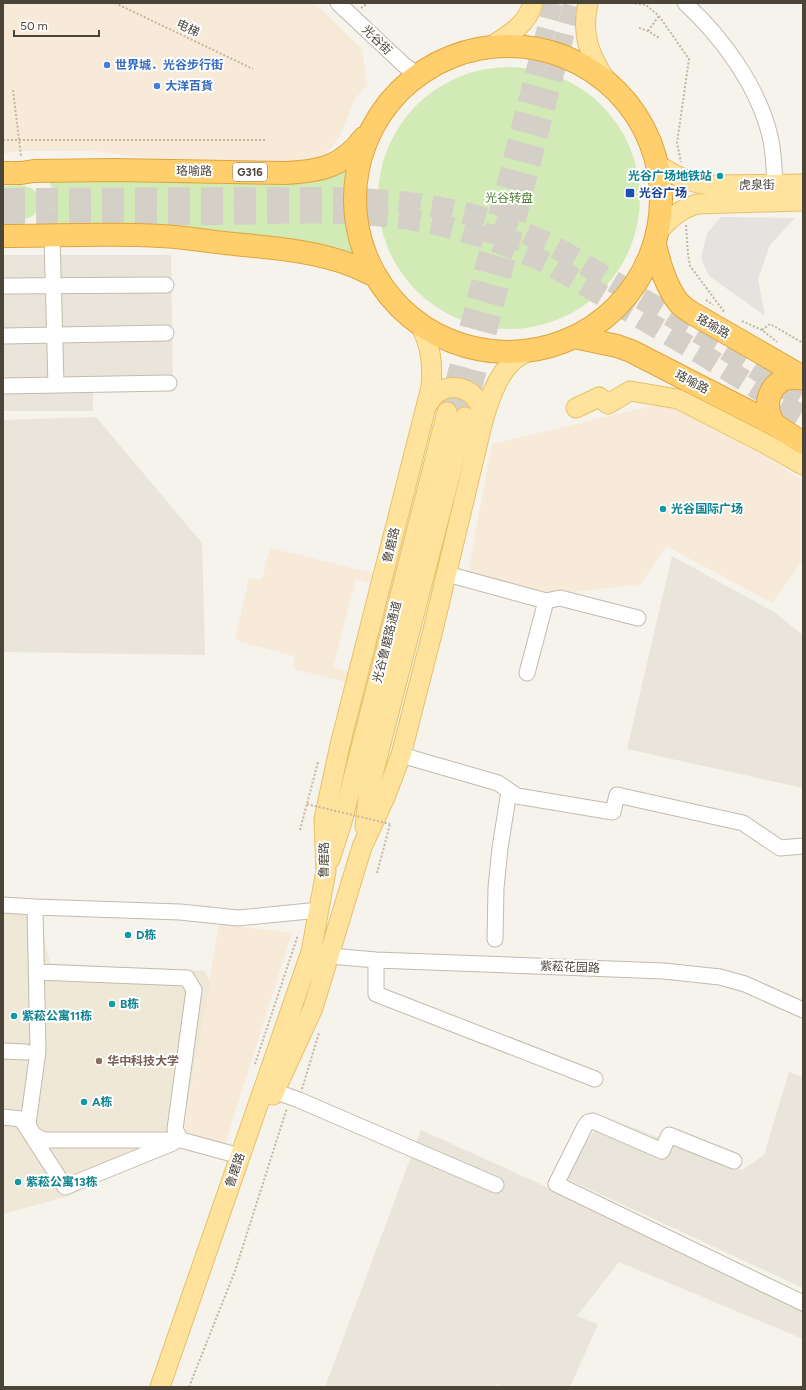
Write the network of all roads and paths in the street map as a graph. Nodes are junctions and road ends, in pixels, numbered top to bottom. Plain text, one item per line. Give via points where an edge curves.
1 (116, 3) edge
2 (338, 3) edge
3 (533, 3) edge
4 (588, 3) edge
5 (631, 3) edge
6 (685, 3) edge
7 (660, 16) junction
8 (639, 28) dead end
9 (648, 31) junction
10 (659, 38) dead end
11 (490, 46) junction
12 (253, 69) dead end
13 (418, 75) junction
14 (606, 81) junction
15 (13, 90) dead end
16 (370, 131) junction
17 (3, 140) edge
18 (19, 140) junction
19 (266, 140) dead end
20 (658, 165) junction
21 (12, 173) edge
22 (685, 180) junction
23 (775, 184) junction
24 (803, 184) edge
25 (711, 194) junction
26 (803, 201) edge
27 (687, 207) junction
28 (3, 236) edge
29 (52, 236) junction
30 (657, 237) junction
31 (376, 276) junction
32 (166, 285) dead end
33 (3, 286) edge
34 (53, 286) junction
35 (726, 314) dead end
36 (740, 321) dead end
37 (419, 323) junction
38 (762, 330) junction
39 (166, 333) dead end
40 (54, 335) junction
41 (3, 336) edge
42 (574, 337) junction
43 (780, 343) dead end
44 (803, 343) edge
45 (530, 350) junction
46 (803, 378) edge
47 (169, 383) dead end
48 (56, 385) junction
49 (3, 386) edge
50 (427, 405) junction
51 (576, 408) dead end
52 (447, 412) tunnel mouth
53 (465, 417) tunnel mouth
54 (482, 425) junction
55 (776, 425) junction
56 (803, 443) edge
57 (803, 465) edge
58 (447, 574) junction
59 (546, 601) junction
60 (638, 618) dead end
61 (527, 672) dead end
62 (401, 755) junction
63 (318, 762) dead end
64 (509, 791) junction
65 (307, 804) junction
66 (300, 830) dead end
67 (803, 846) edge
68 (362, 847) junction
69 (326, 871) junction
70 (377, 873) dead end
71 (3, 905) edge
72 (35, 906) junction
73 (319, 910) junction
74 (495, 939) dead end
75 (330, 956) junction
76 (376, 960) junction
77 (37, 972) junction
78 (803, 1010) edge
79 (321, 1026) dead end
80 (3, 1051) edge
81 (26, 1052) dead end
82 (595, 1079) dead end
83 (274, 1091) junction
84 (298, 1100) junction
85 (3, 1117) edge
86 (181, 1140) junction
87 (240, 1156) junction
88 (734, 1161) dead end
89 (496, 1185) dead end
90 (803, 1303) edge
91 (160, 1387) edge
92 (171, 1387) edge
93 (189, 1387) edge

1 - 12 path, 电梯
2 - 13 street, 光谷街
3 - 11 main road via 522,25
4 - 14 main road via 586,40
5 - 7 path via 646,5
6 - 23 street via 701,18 734,59 752,90 770,136
7 - 9 path
7 - 22 path via 689,59 677,143
8 - 9 path
9 - 10 path
11 - 13 highway via 440,61
11 - 14 highway via 515,46 552,52 586,67
13 - 16 highway via 399,91
14 - 20 highway via 634,110 647,134
15 - 18 path
16 - 21 highway, 珞喻路 / G316 via 345,158 327,167 306,172 108,170
16 - 31 highway via 359,159 354,189 357,227 363,249
17 - 18 path
18 - 19 path
18 - 21 path
20 - 22 main road
20 - 30 highway via 662,201
22 - 25 main road via 699,184
23 - 24 main road, 虎泉街
23 - 25 main road, 虎泉街
25 - 26 main road, 虎泉街
25 - 27 main road via 698,204
27 - 30 main road via 674,214
27 - 35 path via 686,229 690,266
28 - 29 highway
29 - 31 highway via 162,236 278,249 332,259
29 - 34 street
30 - 42 highway via 645,268 632,289 616,308
30 - 46 highway, 珞瑜路 via 667,283 680,304
31 - 37 highway via 397,304
32 - 34 street
33 - 34 street
34 - 40 street
36 - 38 path
37 - 45 highway via 439,335 476,348 507,352
37 - 50 main road, 鲁磨路 via 430,348 432,360
38 - 43 path
38 - 44 path via 770,324
39 - 40 street
40 - 41 street
40 - 48 street
42 - 45 highway
42 - 55 highway, 珞喻路 via 631,351
45 - 54 main road, 鲁磨路 via 514,361 502,374
46 - 55 highway via 786,379 770,393 767,406
47 - 48 street
48 - 49 street
50 - 54 main road via 436,393 442,390 463,389 478,402
50 - 69 main road, 鲁磨路 via 340,745 324,819
51 - 57 main road via 599,397 608,404 630,391 678,399
52 - 69 main road, 光谷鲁磨路通道 via 342,822
53 - 68 main road, 光谷鲁磨路通道 via 369,790
54 - 58 main road, 鲁磨路
55 - 56 highway, 珞喻路
58 - 59 street
58 - 62 main road, 鲁磨路
59 - 60 street via 560,598
59 - 61 street
62 - 64 street via 498,783
62 - 68 main road, 鲁磨路
63 - 65 path
64 - 67 street via 517,796 613,812 617,795 743,823 780,848
64 - 74 street via 496,888
65 - 66 path
65 - 70 path, bridge via 390,824
68 - 75 main road, 鲁磨路
69 - 73 main road, 鲁磨路
71 - 72 street
72 - 73 street via 180,912 238,918
72 - 77 street
73 - 87 main road, 鲁磨路 via 311,952
75 - 76 street, 紫菘花园路
75 - 83 main road, 鲁磨路 via 313,1008
76 - 78 street, 紫菘花园路 via 664,971 720,977 745,984
76 - 82 street via 376,994
77 - 86 street via 38,1051 28,1124 33,1134 43,1140
77 - 86 street via 187,978 194,990 175,1129
79 - 84 path
80 - 81 street
83 - 84 street
83 - 92 main road, 鲁磨路
84 - 89 street
84 - 93 path via 286,1109 234,1271
85 - 86 street via 21,1119 65,1187
86 - 87 street
87 - 91 main road, 鲁磨路
88 - 90 street via 669,1135 662,1151 593,1121 585,1126 556,1184

